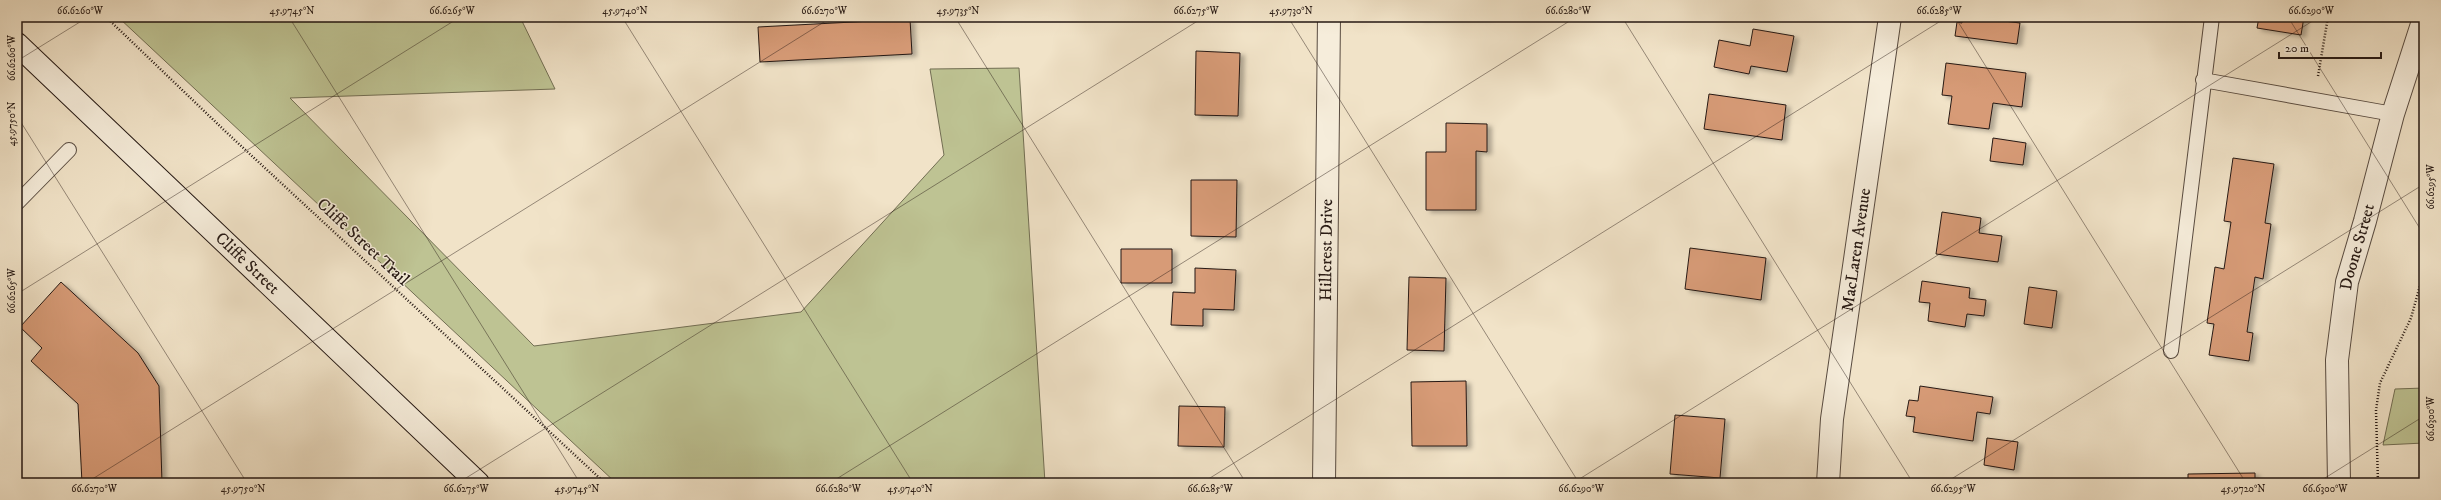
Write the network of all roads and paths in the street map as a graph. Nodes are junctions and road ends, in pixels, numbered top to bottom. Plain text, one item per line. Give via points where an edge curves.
1 (106, 17) edge
2 (1329, 17) edge
3 (1890, 17) edge
4 (2212, 17) edge
5 (2328, 17) edge
6 (2424, 18) edge
7 (17, 44) edge
8 (2203, 80) junction
9 (2415, 81) edge
10 (2314, 100) junction
11 (2393, 114) junction
12 (69, 150) dead end
13 (17, 203) edge
14 (2424, 271) edge
15 (2172, 351) dead end
16 (478, 483) edge
17 (605, 483) edge
18 (1324, 483) edge
19 (1828, 483) edge
20 (2339, 483) edge
21 (2378, 483) edge

1 - 17 path, Cliffe Street Trail via 231,137
2 - 18 street, Hillcrest Drive
3 - 19 street, MacLaren Avenue via 1832,419
4 - 8 lane
5 - 10 path
6 - 9 street, Doone Street
7 - 16 street, Cliffe Street
8 - 10 lane
8 - 15 lane
9 - 11 street, Doone Street
10 - 11 lane
11 - 20 street, Doone Street via 2347,282 2337,360
12 - 13 lane
14 - 21 path via 2411,318 2380,383 2376,410

